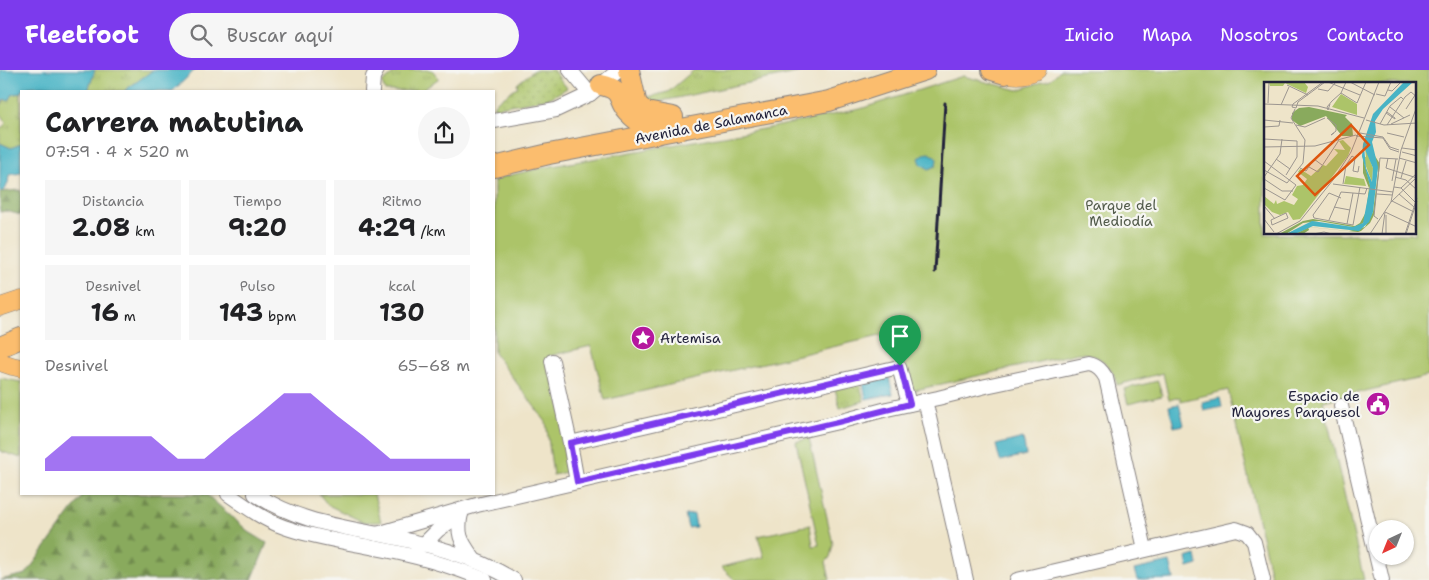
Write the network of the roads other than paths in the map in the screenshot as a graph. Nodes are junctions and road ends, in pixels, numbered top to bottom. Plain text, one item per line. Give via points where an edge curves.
1 (377, 70) edge
2 (570, 70) edge
3 (619, 70) edge
4 (629, 70) edge
5 (885, 70) edge
6 (925, 70) edge
7 (1037, 70) edge
8 (998, 71) edge
9 (595, 89) junction
10 (372, 90) edge
11 (626, 110) junction
12 (673, 117) junction
13 (495, 121) edge
14 (617, 128) junction
15 (649, 129) junction
16 (495, 154) edge
17 (495, 167) edge
18 (0, 295) edge
19 (20, 301) edge
20 (0, 307) edge
21 (20, 338) edge
22 (0, 347) edge
23 (20, 352) edge
24 (552, 360) dead end
25 (0, 361) edge
26 (20, 368) edge
27 (925, 400) junction
28 (910, 404) junction
29 (1341, 406) dead end
30 (570, 443) junction
31 (577, 482) junction
32 (230, 495) edge
33 (258, 495) edge
34 (477, 505) junction
35 (461, 513) junction
36 (438, 519) junction
37 (377, 534) junction
38 (459, 535) junction
39 (1146, 549) junction
40 (415, 550) junction
41 (475, 561) junction
42 (485, 580) edge
43 (514, 580) edge
44 (966, 580) edge
45 (1017, 580) edge
46 (1263, 580) edge
47 (1382, 580) edge

1 - 10 street via 372,77
2 - 9 street
3 - 9 street
4 - 12 highway via 637,106 646,112
5 - 12 highway, Avenida de Salamanca via 768,102
6 - 15 highway, Avenida de Salamanca via 829,101
7 - 8 main road via 1015,75
9 - 11 highway via 610,87 620,94
9 - 13 street via 556,110
11 - 14 highway
11 - 15 highway
12 - 15 highway, Avenida de Salamanca
14 - 15 highway, Avenida de Salamanca
14 - 16 highway, Avenida de Salamanca
15 - 17 highway, Avenida de Salamanca
18 - 19 main road
19 - 20 main road
21 - 22 highway
23 - 25 highway
24 - 30 street
25 - 26 main road
27 - 28 street
27 - 39 street via 1089,364 1095,366 1106,378
27 - 44 street
28 - 30 street via 900,366
28 - 31 street
29 - 47 street
30 - 31 street
31 - 34 street
32 - 40 street via 282,526 312,536
33 - 37 street via 291,513 320,523
34 - 35 street
34 - 36 street
35 - 36 street
35 - 38 street
36 - 37 street
36 - 38 street
36 - 40 street via 438,530
36 - 40 street via 418,530
37 - 40 street
38 - 41 street
39 - 45 street
39 - 46 street via 1236,529 1247,533 1254,542
40 - 41 street
40 - 42 street via 448,567
41 - 43 street

